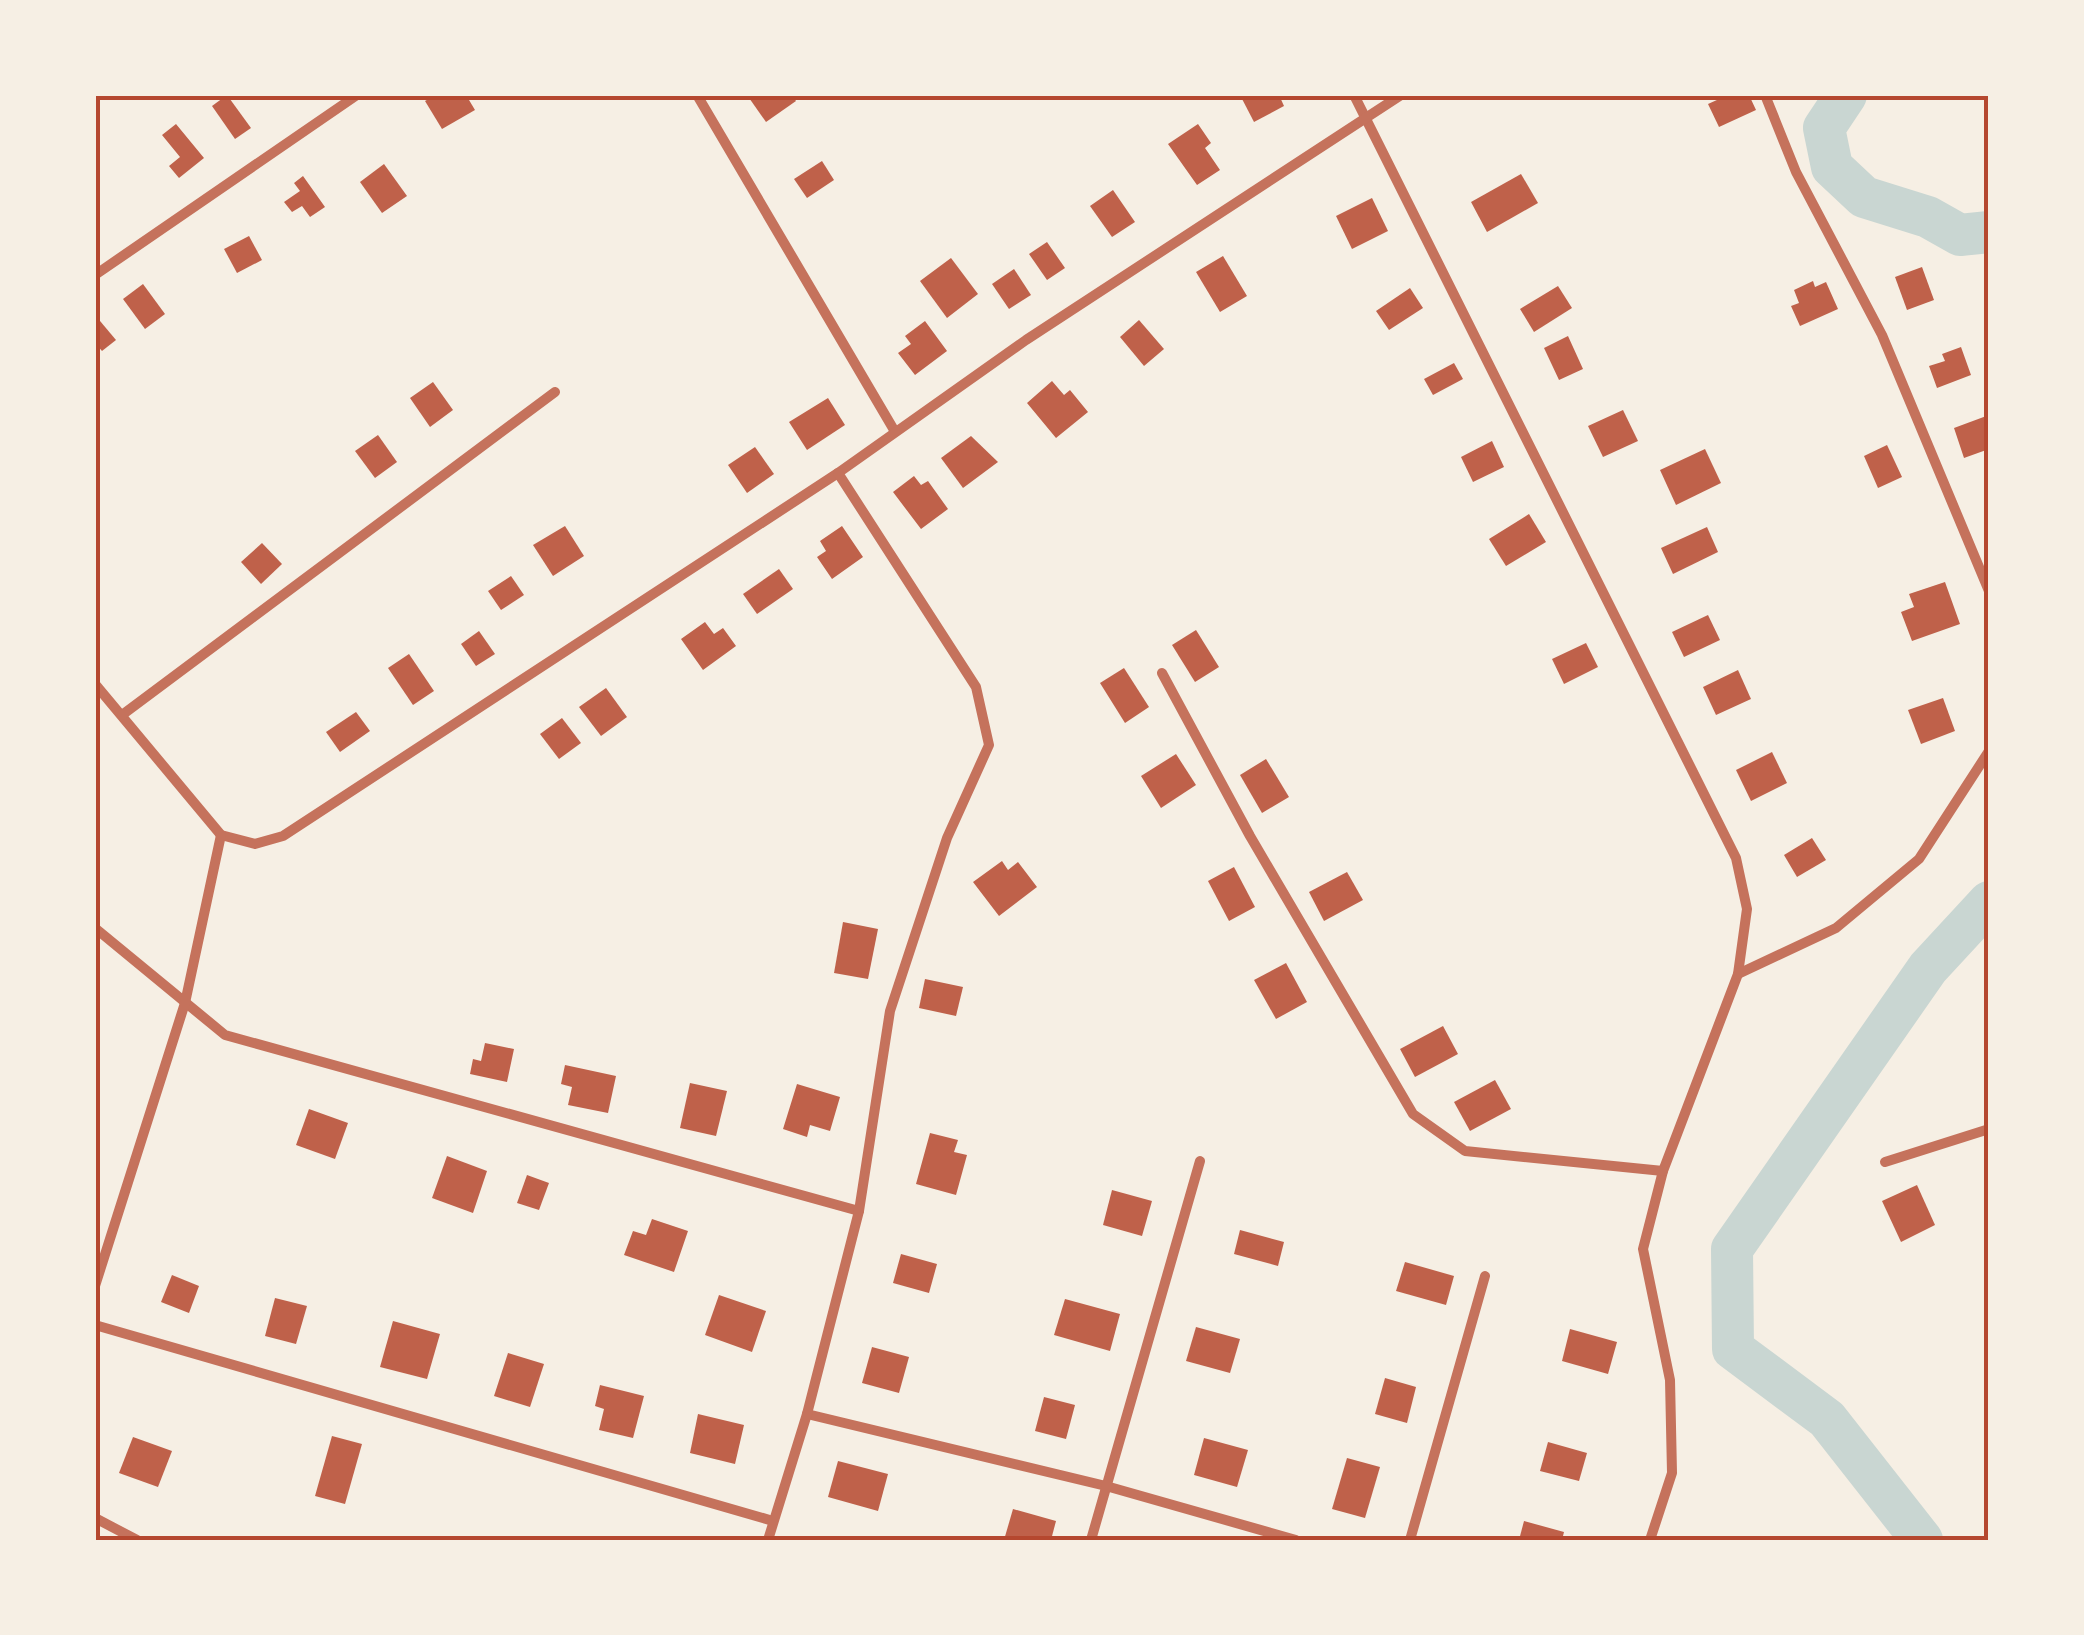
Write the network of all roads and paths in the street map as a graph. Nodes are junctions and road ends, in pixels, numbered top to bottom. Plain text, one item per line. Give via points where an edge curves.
1 (357, 95) edge
2 (697, 95) edge
3 (1354, 95) edge
4 (1401, 95) edge
5 (1765, 95) edge
6 (1366, 118) junction
7 (95, 275) edge
8 (555, 392) dead end
9 (894, 430) junction
10 (838, 473) junction
11 (1989, 591) edge
12 (1162, 673) dead end
13 (95, 684) edge
14 (122, 715) junction
15 (1989, 750) edge
16 (221, 835) junction
17 (95, 928) edge
18 (1738, 974) junction
19 (185, 1002) junction
20 (1989, 1128) edge
21 (1200, 1160) dead end
22 (1885, 1162) dead end
23 (1662, 1171) junction
24 (859, 1210) junction
25 (1485, 1276) dead end
26 (95, 1286) edge
27 (95, 1325) edge
28 (807, 1414) junction
29 (1106, 1486) junction
30 (95, 1518) edge
31 (772, 1521) junction
32 (136, 1540) edge
33 (768, 1540) edge
34 (1091, 1540) edge
35 (1296, 1540) edge
36 (1410, 1540) edge
37 (1650, 1540) edge

1 - 7 street
2 - 9 street
3 - 6 street
4 - 6 street
5 - 11 street via 1796,172 1882,335
6 - 9 street
6 - 18 street via 1736,858 1747,909
8 - 14 street
9 - 10 street
10 - 16 street via 283,836 255,844
10 - 24 street via 976,687 988,744 947,838 890,1010
12 - 23 street via 1412,1114 1465,1151
13 - 14 street
14 - 16 street
15 - 18 street via 1919,858 1836,928
16 - 19 street
17 - 19 street
18 - 23 street
19 - 24 street via 225,1035
19 - 26 street
20 - 22 street
21 - 29 street
23 - 37 street via 1642,1249 1670,1380 1672,1472
24 - 28 street
25 - 36 street
27 - 31 street
28 - 29 street
28 - 31 street
29 - 34 street
29 - 35 street
30 - 32 street
31 - 33 street

